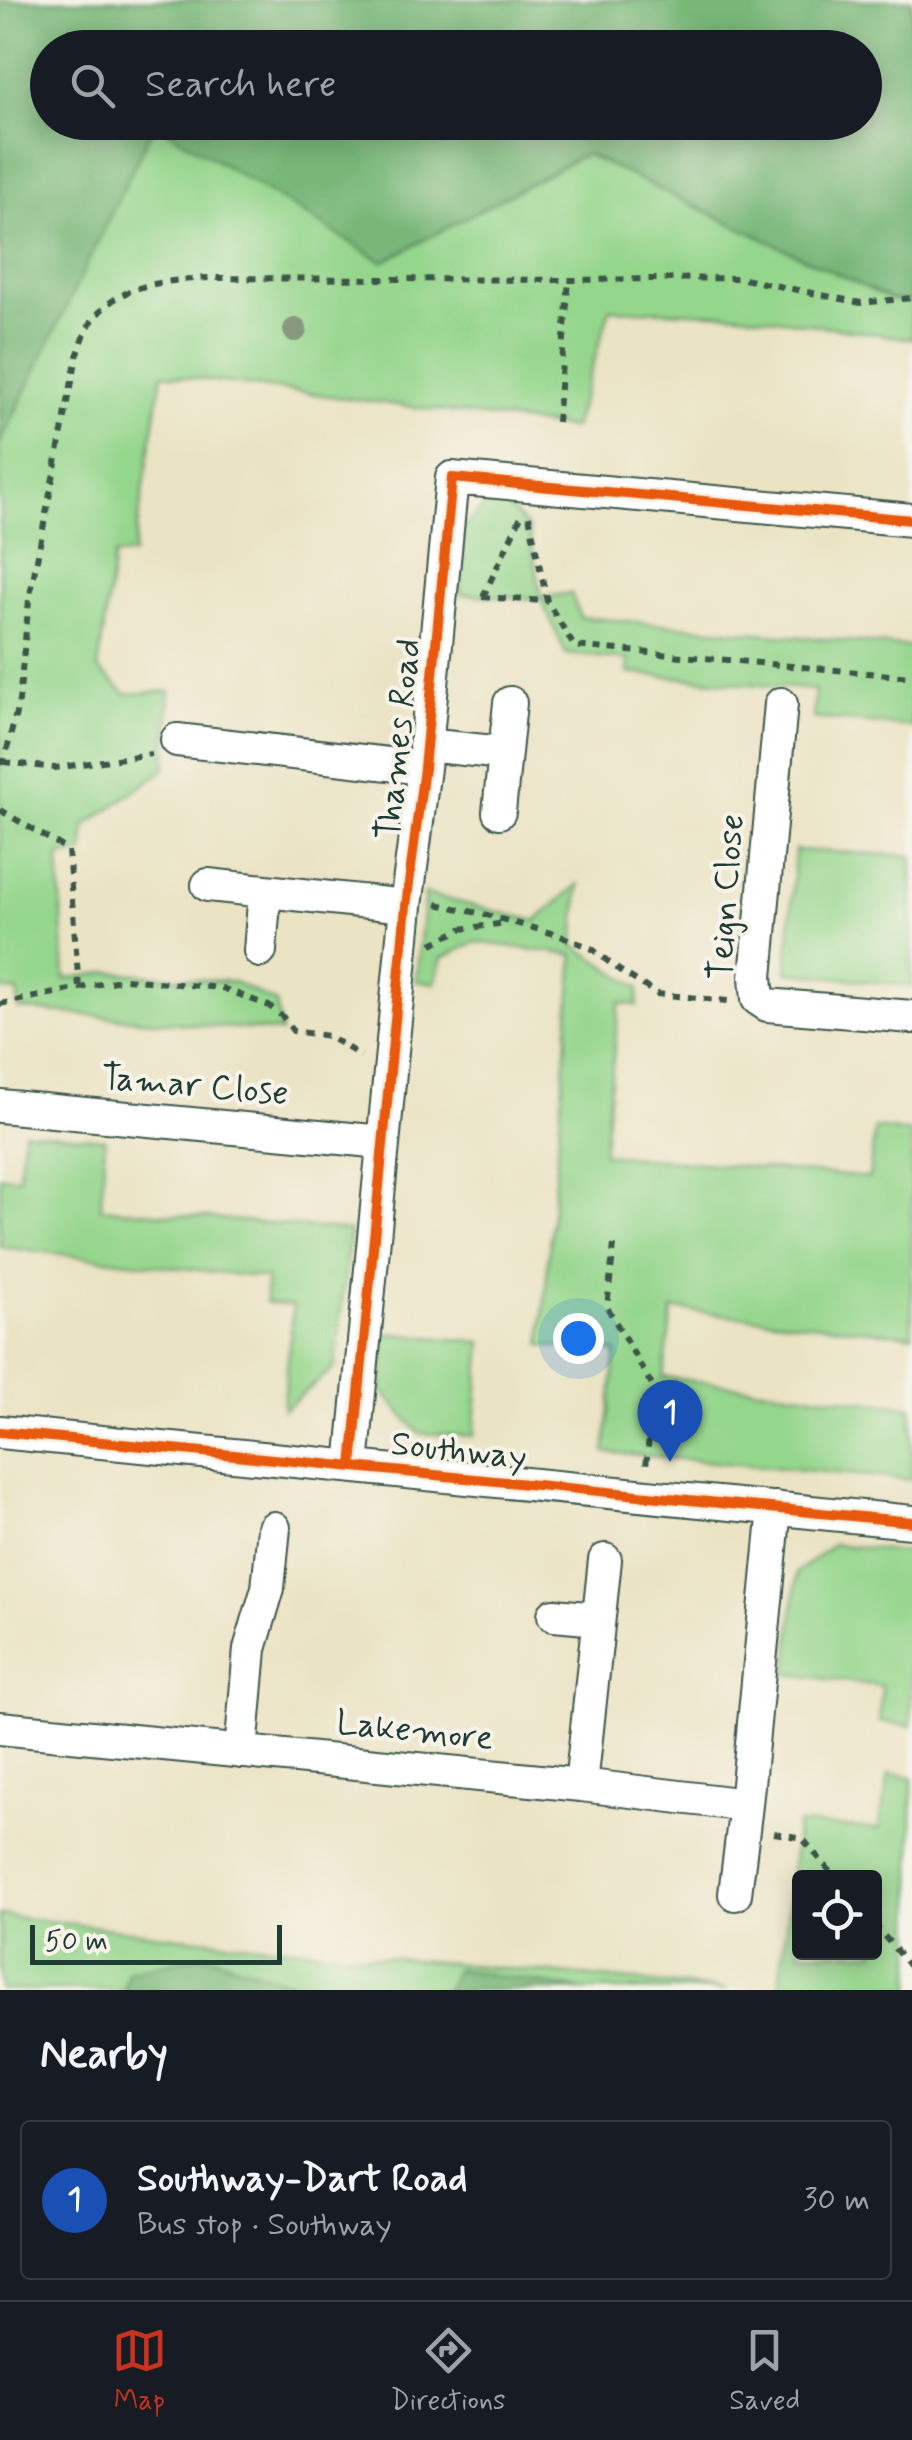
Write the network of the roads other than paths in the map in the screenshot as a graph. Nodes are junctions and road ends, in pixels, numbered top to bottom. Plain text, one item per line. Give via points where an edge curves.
1 (912, 520) edge
2 (510, 703) dead end
3 (781, 704) dead end
4 (172, 746) road end
5 (504, 753) junction
6 (424, 756) junction
7 (499, 812) dead end
8 (208, 885) dead end
9 (265, 891) junction
10 (406, 906) junction
11 (260, 951) dead end
12 (912, 1016) edge
13 (0, 1106) edge
14 (383, 1142) junction
15 (0, 1432) edge
16 (352, 1466) junction
17 (775, 1508) junction
18 (912, 1522) edge
19 (274, 1528) dead end
20 (604, 1560) dead end
21 (554, 1615) dead end
22 (598, 1619) junction
23 (0, 1728) edge
24 (241, 1752) junction
25 (580, 1785) junction
26 (745, 1814) junction
27 (735, 1894) dead end

1 - 6 street, Thames Road via 452,478
2 - 5 street
3 - 12 street, Teign Close via 758,999
4 - 6 street
5 - 6 street
5 - 7 street
6 - 10 street, Thames Road
8 - 9 street
9 - 10 street
9 - 11 street
10 - 14 street, Thames Road
13 - 14 street, Tamar Close
14 - 16 street, Thames Road
15 - 16 street, Southway
16 - 17 street, Southway
17 - 18 street, Southway
17 - 26 street
19 - 24 street via 268,1588 250,1649
20 - 22 street
21 - 22 street
22 - 25 street
23 - 24 street, Lakemore
24 - 25 street, Lakemore
25 - 26 street, Lakemore
26 - 27 street

